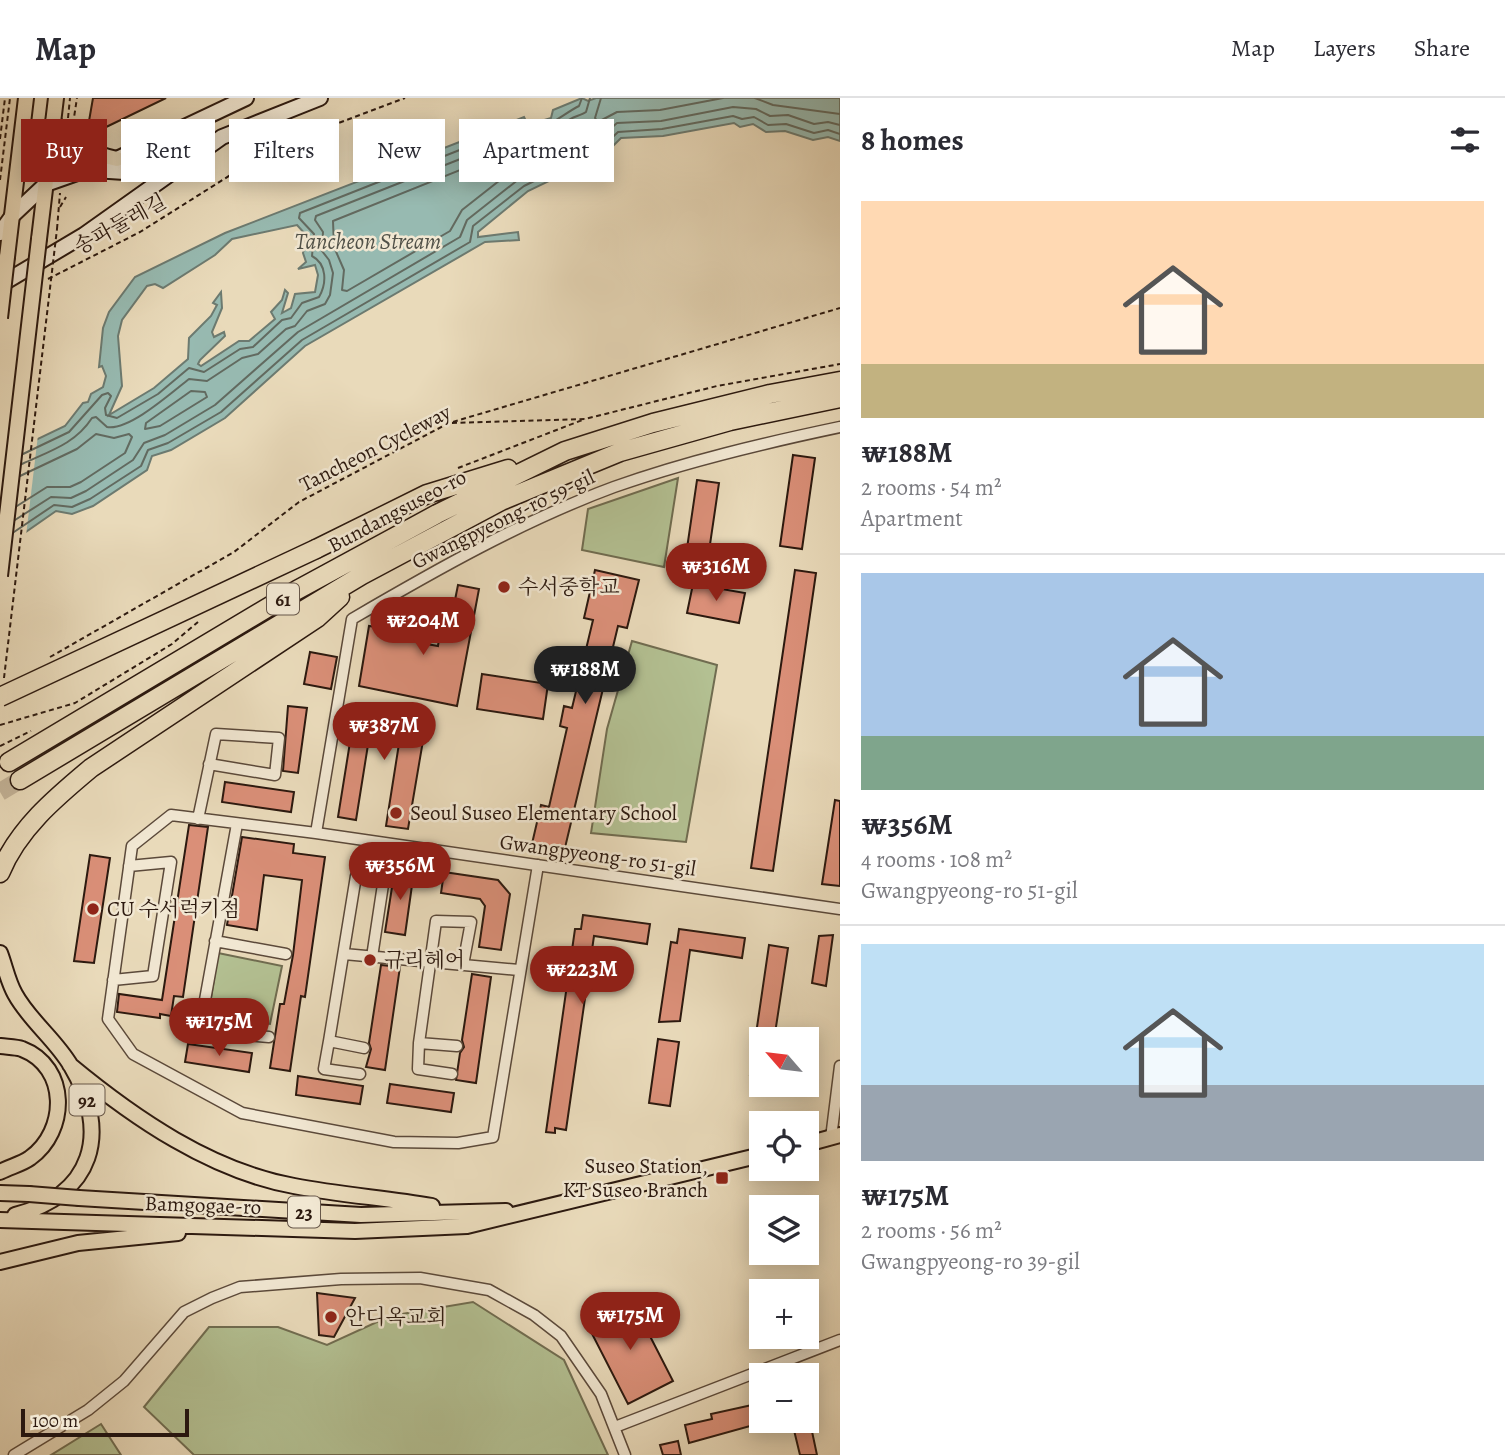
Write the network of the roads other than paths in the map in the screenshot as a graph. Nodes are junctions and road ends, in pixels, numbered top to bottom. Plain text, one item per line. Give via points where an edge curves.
1 (26, 98) edge
2 (57, 98) edge
3 (246, 98) edge
4 (320, 98) edge
5 (54, 119) edge
6 (222, 137) junction
7 (107, 157) edge
8 (117, 159) junction
9 (107, 163) edge
10 (107, 171) edge
11 (52, 182) edge
12 (46, 184) junction
13 (13, 215) junction
14 (0, 233) edge
15 (0, 285) edge
16 (0, 318) edge
17 (840, 381) edge
18 (840, 398) edge
19 (840, 428) edge
20 (565, 451) junction
21 (362, 575) junction
22 (0, 576) edge
23 (1, 688) edge
24 (9, 762) tunnel mouth
25 (209, 764) junction
26 (20, 780) tunnel mouth
27 (198, 819) junction
28 (237, 824) junction
29 (316, 832) junction
30 (389, 845) junction
31 (538, 865) junction
32 (129, 866) junction
33 (0, 873) edge
34 (356, 876) dead end
35 (840, 909) edge
36 (215, 941) junction
37 (0, 953) edge
38 (286, 954) dead end
39 (344, 954) junction
40 (372, 957) junction
41 (430, 962) junction
42 (463, 965) junction
43 (519, 970) junction
44 (113, 980) junction
45 (269, 1037) dead end
46 (329, 1041) junction
47 (419, 1043) junction
48 (0, 1046) edge
49 (457, 1046) dead end
50 (364, 1048) dead end
51 (70, 1065) junction
52 (840, 1066) edge
53 (360, 1074) dead end
54 (452, 1074) dead end
55 (835, 1137) edge
56 (749, 1158) edge
57 (0, 1172) edge
58 (0, 1193) edge
59 (454, 1210) junction
60 (529, 1212) junction
61 (0, 1219) edge
62 (234, 1227) junction
63 (0, 1262) edge
64 (840, 1340) edge
65 (615, 1427) junction
66 (14, 1455) edge
67 (625, 1455) edge

1 - 13 main road
2 - 5 main road
3 - 8 street
4 - 6 street
6 - 10 street via 140,173
6 - 15 street via 84,235
7 - 8 main road
8 - 9 street
11 - 12 street
12 - 13 street
12 - 22 main road, bridge
13 - 14 street
13 - 16 main road, bridge
17 - 20 highway, Bundangsuseo-ro / 61 via 666,420
18 - 21 highway, Bundangsuseo-ro / 61 via 730,421 620,452 501,501
19 - 29 street, Gwangpyeong-ro 59-gil via 759,444 614,487 451,562 352,619
20 - 23 highway, bridge via 427,494 316,549
20 - 24 highway, Bundangsuseo-ro / 61 via 297,590
21 - 26 highway, Bundangsuseo-ro / 61
21 - 33 highway via 317,618 91,768 30,824
25 - 25 street via 216,734 279,738 275,775
25 - 27 street
27 - 28 street, Gwangpyeong-ro 51-gil
27 - 32 street, Gwangpyeong-ro 51-gil via 171,815 132,846
28 - 29 street, Gwangpyeong-ro 51-gil
28 - 36 street
29 - 30 street, Gwangpyeong-ro 51-gil
30 - 31 street, Gwangpyeong-ro 51-gil
30 - 40 street
31 - 35 street, Gwangpyeong-ro 51-gil
31 - 43 street
32 - 44 street, Gwangpyeong-ro 51-gil
32 - 44 street via 171,862 153,976
34 - 39 street
36 - 38 street
36 - 45 street via 202,1031
37 - 51 main road, 92 via 15,994
39 - 40 street
39 - 46 street
40 - 41 street
41 - 42 street
41 - 42 street via 436,920 471,922
41 - 47 street
42 - 43 street
43 - 44 street, Gwangpyeong-ro 51-gil via 493,1137 458,1143 394,1142 242,1113 133,1054 108,1019
46 - 50 street
46 - 53 street via 324,1069
47 - 49 street
47 - 54 street via 418,1069
48 - 57 main road via 22,1049 39,1062 54,1080 61,1104 47,1139 31,1157
51 - 59 main road via 116,1103 235,1168 292,1186
51 - 61 main road, 92 via 87,1100 93,1128 88,1159 72,1187 52,1202
52 - 55 street
56 - 60 main road, Bamgogae-ro / 23
58 - 59 main road, Bamgogae-ro / 23, bridge via 361,1216
59 - 60 main road, Bamgogae-ro / 23
60 - 62 main road, Bamgogae-ro / 23 via 467,1226 409,1230
61 - 62 main road, Bamgogae-ro
62 - 63 main road, 23 via 78,1244
64 - 65 street
65 - 66 street via 601,1394 561,1336 489,1290 420,1278 341,1279 240,1287 184,1312 124,1381 88,1410
65 - 67 street

